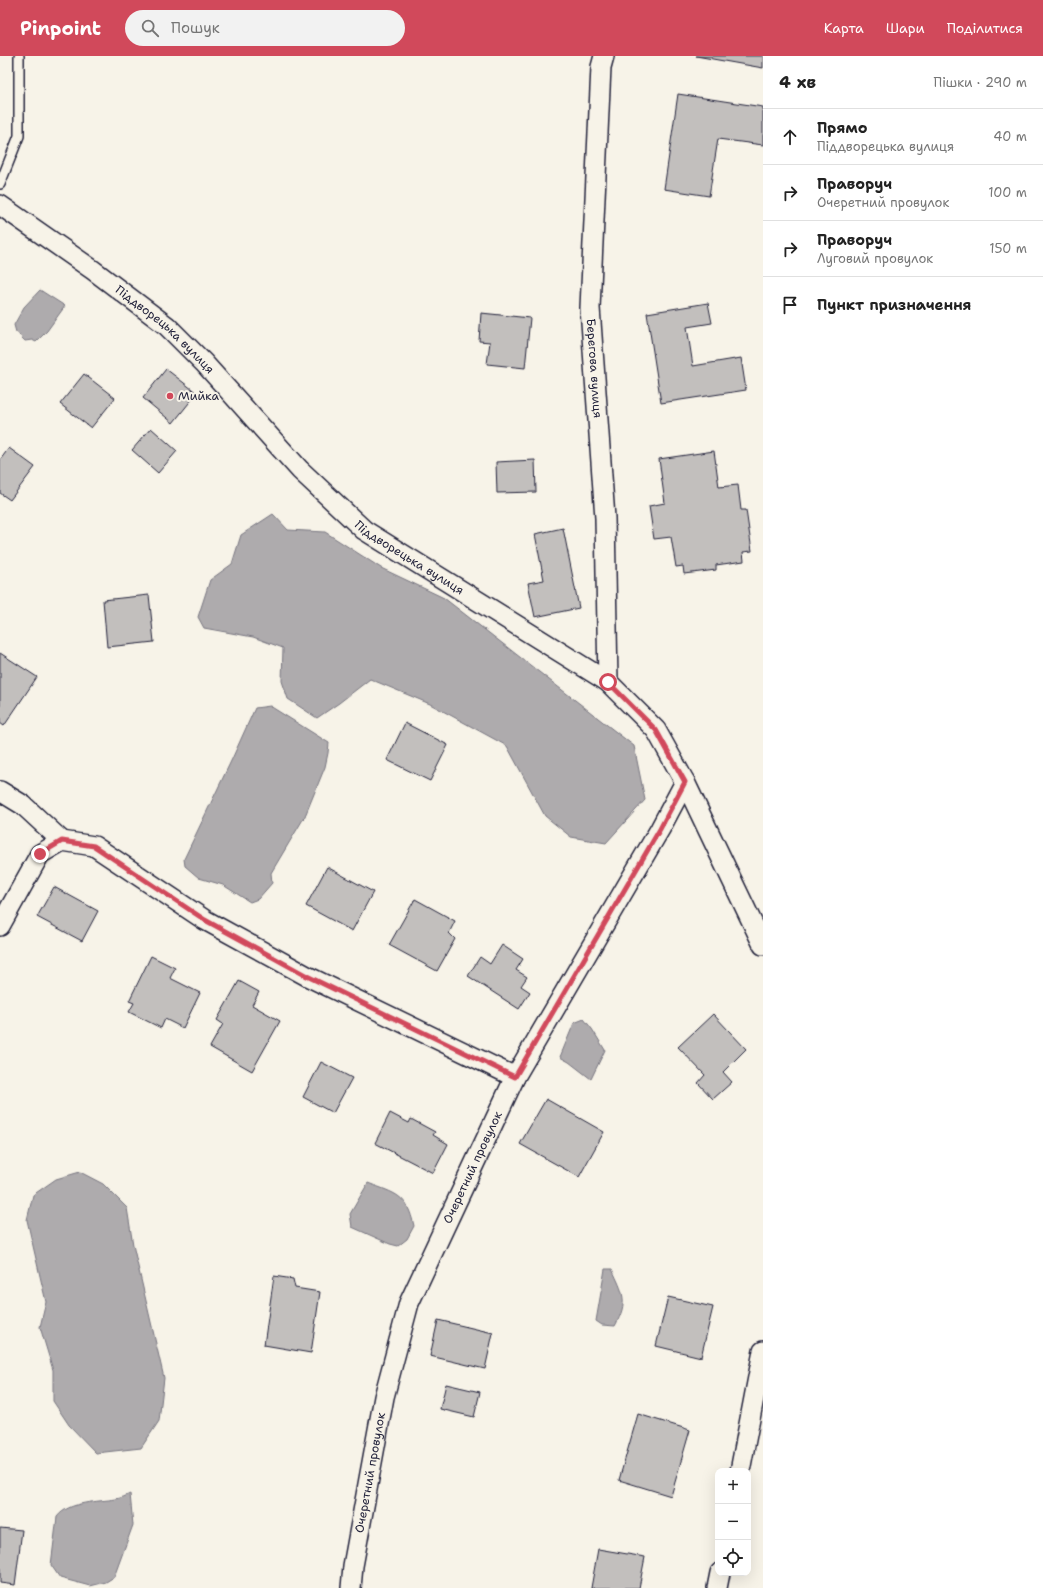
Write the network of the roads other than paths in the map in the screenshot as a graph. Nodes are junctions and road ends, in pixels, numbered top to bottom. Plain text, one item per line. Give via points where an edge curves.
1 (19, 56) edge
2 (604, 56) edge
3 (0, 184) edge
4 (0, 205) edge
5 (608, 682) junction
6 (685, 782) junction
7 (0, 791) edge
8 (62, 841) junction
9 (0, 926) edge
10 (763, 945) edge
11 (515, 1077) junction
12 (763, 1351) edge
13 (741, 1468) edge
14 (719, 1576) edge
15 (351, 1588) edge
16 (717, 1588) edge

1 - 3 lane via 19,136
2 - 5 street, Берегова вулиця via 601,67 590,308 605,518
4 - 5 street, Піддворецька вулиця via 167,326 204,363 300,470 364,530
5 - 6 street, Піддворецька вулиця via 656,730
6 - 10 street, Піддворецька вулиця
6 - 11 street, Очеретний провулок
7 - 8 street via 23,805
8 - 9 street via 40,854
8 - 11 street via 94,846 205,920 280,962
11 - 15 street, Очеретний провулок via 409,1303 384,1397
12 - 13 street
14 - 16 street

